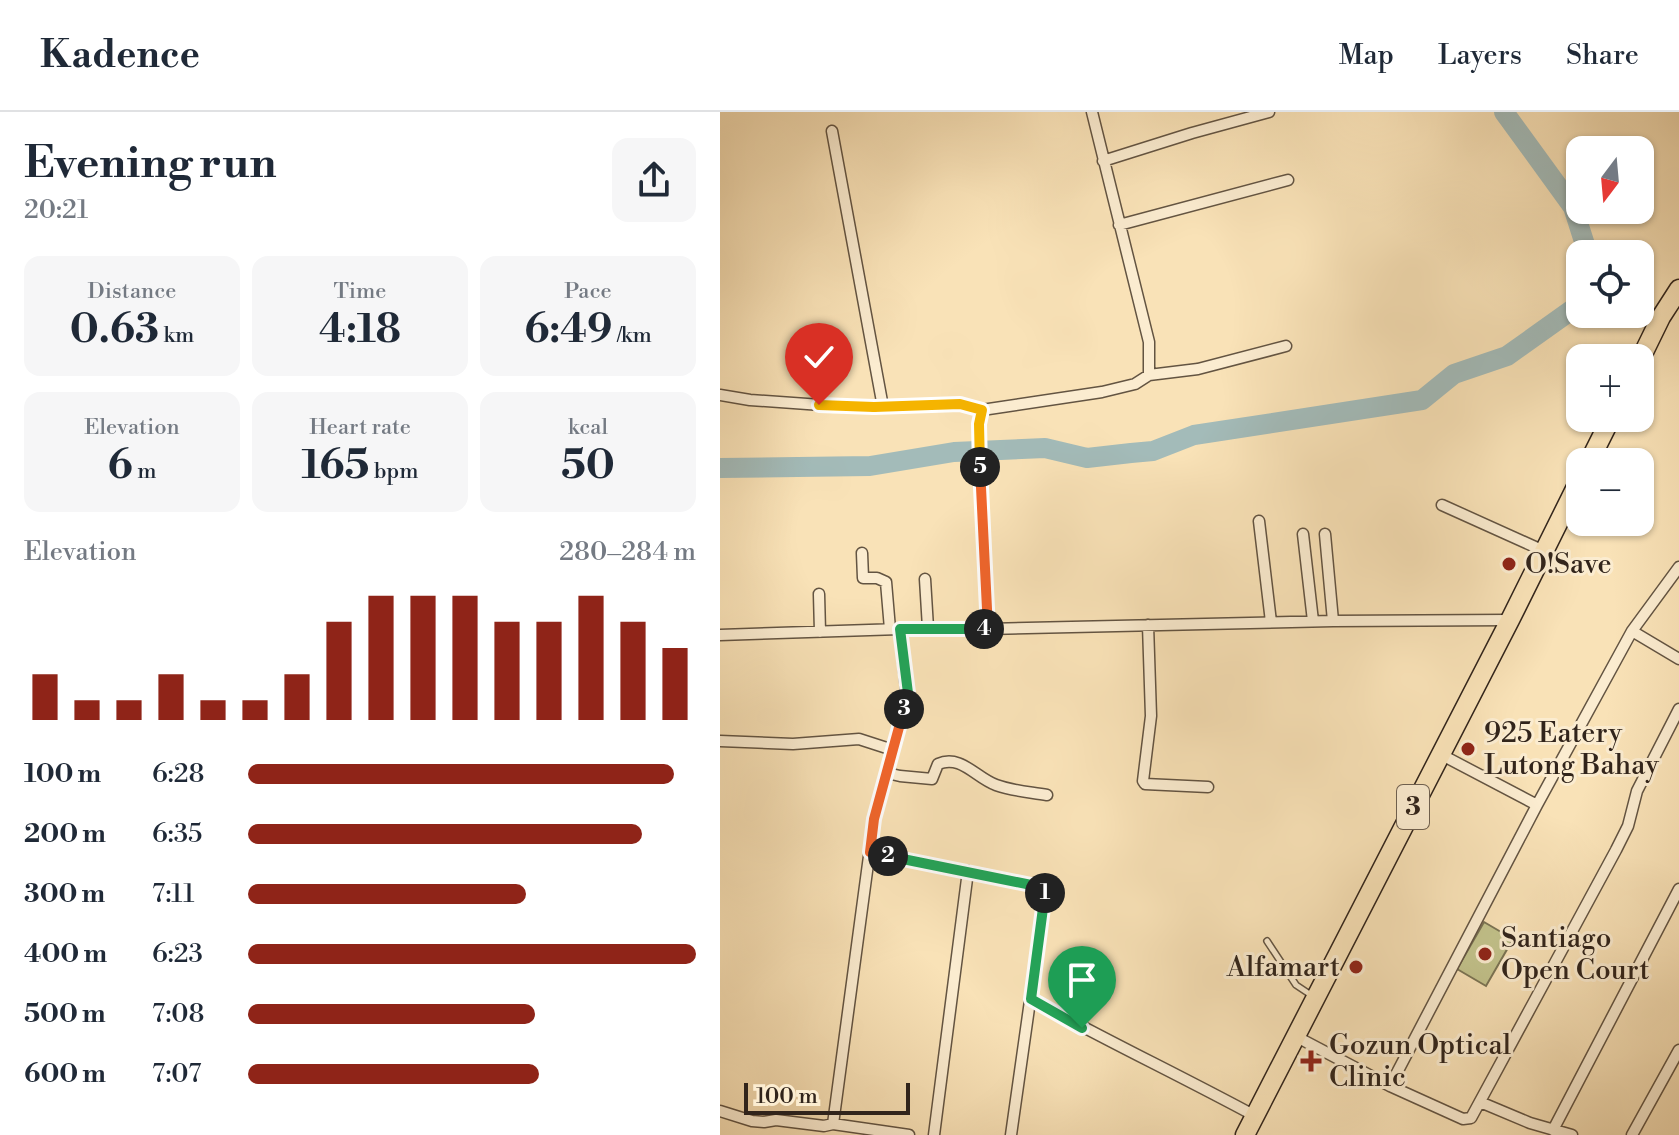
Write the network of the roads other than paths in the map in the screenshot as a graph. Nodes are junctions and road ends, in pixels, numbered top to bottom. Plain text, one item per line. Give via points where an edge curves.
1 (1092, 112) edge
2 (1269, 112) edge
3 (832, 131) dead end
4 (1103, 161) junction
5 (1288, 180) dead end
6 (1119, 225) junction
7 (1679, 289) edge
8 (1648, 344) edge
9 (1286, 346) dead end
10 (1149, 375) junction
11 (720, 395) edge
12 (883, 407) junction
13 (982, 410) junction
14 (1442, 505) dead end
15 (1566, 507) edge
16 (1259, 521) dead end
17 (1303, 534) dead end
18 (1325, 534) dead end
19 (1544, 551) junction
20 (862, 553) dead end
21 (1679, 567) edge
22 (925, 579) dead end
23 (819, 594) dead end
24 (1510, 620) junction
25 (1313, 621) junction
26 (1333, 621) junction
27 (1271, 622) junction
28 (1148, 625) junction
29 (928, 628) junction
30 (895, 629) junction
31 (988, 629) junction
32 (1632, 631) junction
33 (820, 632) junction
34 (720, 635) edge
35 (1679, 659) edge
36 (1679, 709) edge
37 (720, 741) edge
38 (893, 750) junction
39 (1440, 754) junction
40 (887, 773) junction
41 (1208, 787) dead end
42 (1047, 795) dead end
43 (1537, 805) junction
44 (870, 852) junction
45 (968, 871) junction
46 (1679, 889) edge
47 (1267, 941) dead end
48 (1315, 997) junction
49 (1031, 999) junction
50 (1295, 1036) junction
51 (1679, 1050) edge
52 (1390, 1086) junction
53 (1480, 1102) junction
54 (720, 1111) edge
55 (1255, 1116) junction
56 (833, 1124) junction
57 (1553, 1130) junction
58 (909, 1135) edge
59 (934, 1135) edge
60 (1011, 1135) edge
61 (1245, 1135) edge
62 (1572, 1135) edge
63 (1632, 1135) edge

1 - 4 street
2 - 4 street
3 - 12 street
4 - 6 street
5 - 6 street
6 - 10 street via 1149,342
7 - 8 highway
9 - 10 street via 1198,369
10 - 13 street via 1102,392
11 - 12 street
12 - 13 street via 960,404
13 - 31 street
14 - 19 street
15 - 19 highway, 3
16 - 27 street
17 - 25 street
18 - 26 street
19 - 24 highway, 3
20 - 30 street via 863,578 886,582
21 - 32 street
22 - 29 street
23 - 33 street
24 - 26 street
24 - 39 highway, 3
25 - 26 street
25 - 27 street
27 - 28 street
28 - 31 street
28 - 41 street via 1151,716 1143,781
29 - 30 street
29 - 31 street
30 - 33 street
30 - 38 street via 907,699
32 - 35 street
32 - 43 street
33 - 34 street
36 - 53 street via 1637,791 1616,850
37 - 38 street via 793,744 859,739
38 - 40 street
39 - 43 street
39 - 48 highway, 3
40 - 42 street via 932,779 938,764 950,761 993,784
40 - 44 street
43 - 52 street
44 - 45 street
44 - 56 street
45 - 49 street via 1046,888
45 - 59 street
46 - 57 street
47 - 48 lane via 1296,985
48 - 50 highway, 3
49 - 55 street
49 - 60 street
50 - 52 street
50 - 55 highway, 3
51 - 63 street
52 - 53 street via 1463,1119 1471,1118
53 - 57 street
54 - 56 street via 752,1121
55 - 61 highway, 3
56 - 58 street
57 - 62 street

